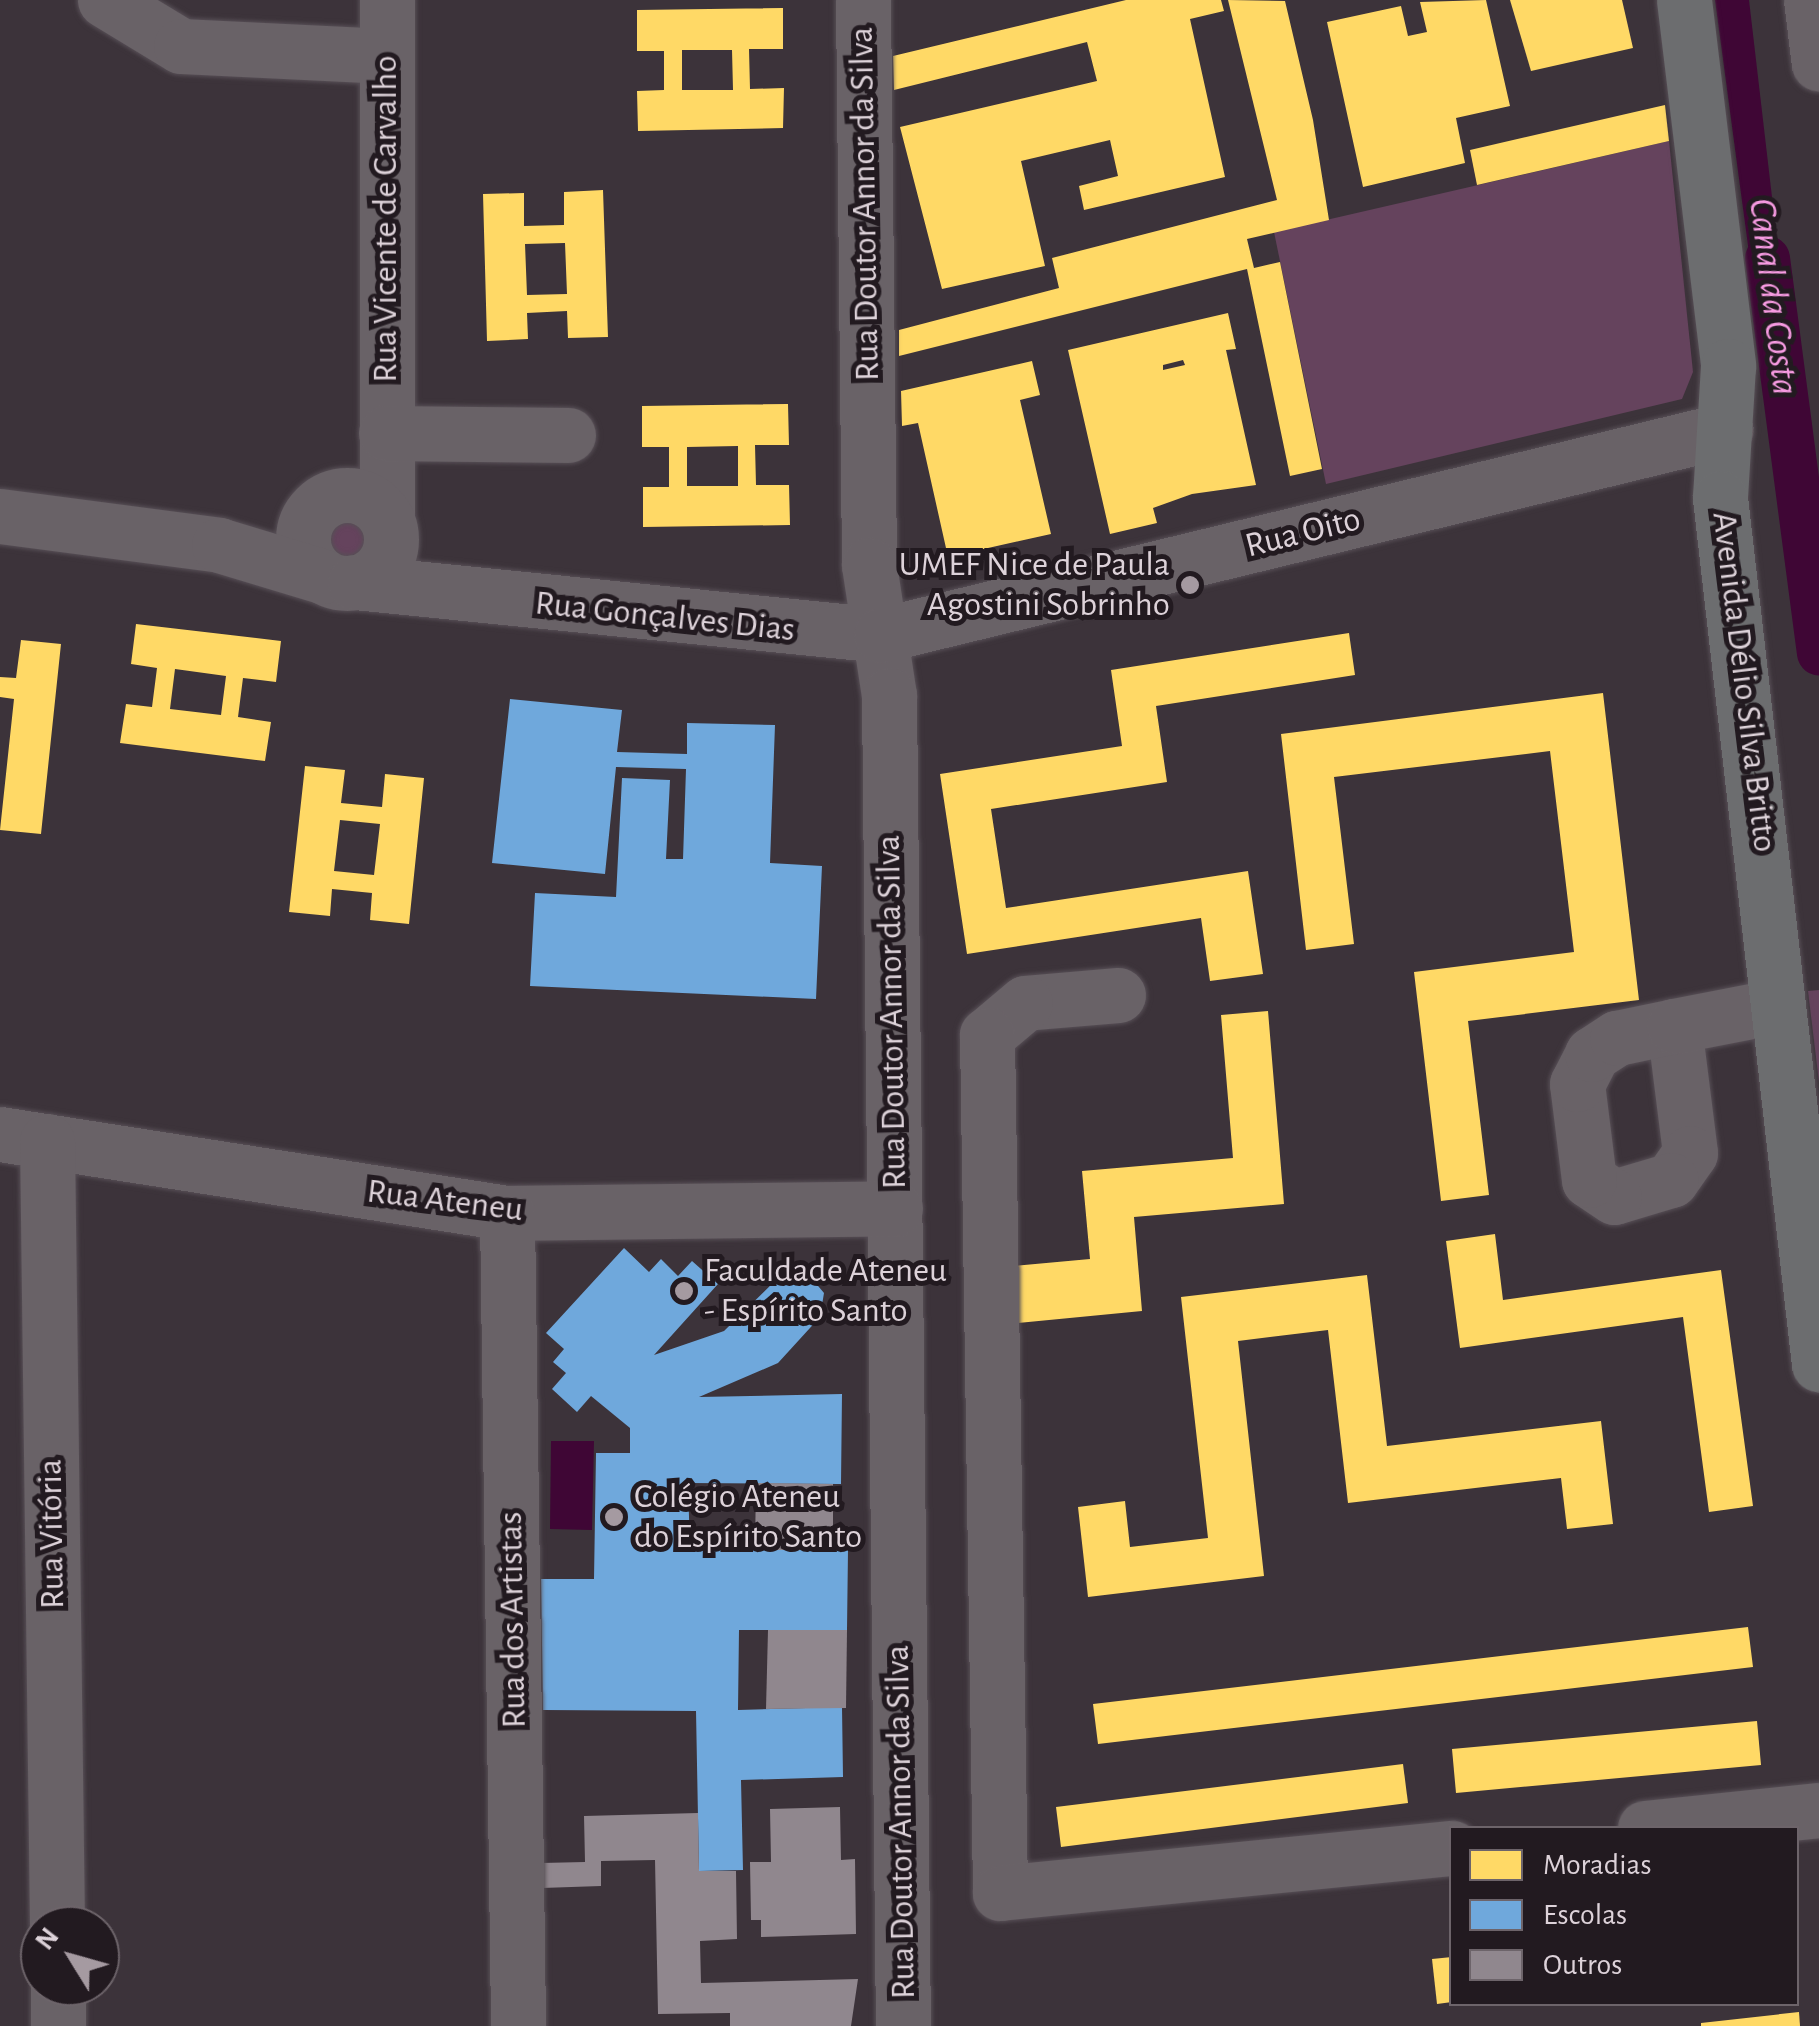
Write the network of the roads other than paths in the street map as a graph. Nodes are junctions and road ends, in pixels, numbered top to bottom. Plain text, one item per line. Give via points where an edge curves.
1 (105, 0) edge
2 (386, 0) edge
3 (863, 0) edge
4 (1684, 0) edge
5 (1811, 0) edge
6 (387, 56) junction
7 (1819, 64) edge
8 (1726, 430) junction
9 (568, 435) dead end
10 (386, 436) junction
11 (324, 504) junction
12 (0, 516) edge
13 (389, 527) junction
14 (219, 545) junction
15 (338, 579) junction
16 (448, 596) junction
17 (881, 635) junction
18 (1797, 932) edge
19 (1118, 994) dead end
20 (1777, 1006) junction
21 (1674, 1026) dead end
22 (24, 1137) edge
23 (895, 1208) junction
24 (508, 1213) junction
25 (1819, 1364) edge
26 (1819, 1810) edge
27 (1665, 1826) edge
28 (1449, 1848) edge
29 (56, 1906) edge
30 (518, 2026) edge
31 (903, 2026) edge

1 - 6 street via 181,46
2 - 6 street, Rua Vicente de Carvalho
3 - 17 street, Rua Doutor Annor da Silva via 869,565
4 - 8 main road, Avenida Délio Silva Britto via 1728,366
5 - 7 street
6 - 10 street, Rua Vicente de Carvalho
8 - 17 street, Rua Oito
8 - 18 main road, Avenida Délio Silva Britto via 1720,498
9 - 10 street
10 - 11 street
10 - 13 street, Rua Vicente de Carvalho
11 - 13 street via 358,495
11 - 14 street, Rua Gonçalves Dias via 253,542
11 - 15 street via 303,547
12 - 14 street, Rua Gonçalves Dias
13 - 15 street via 382,567
13 - 16 street
14 - 15 street, Rua Gonçalves Dias
15 - 16 street, Rua Gonçalves Dias
16 - 17 street, Rua Gonçalves Dias
17 - 23 street, Rua Doutor Annor da Silva
18 - 20 main road, Avenida Délio Silva Britto
19 - 28 street via 1025,1003 987,1035 1000,1893
20 - 21 street
20 - 25 main road, Avenida Délio Silva Britto
22 - 24 street, Rua Ateneu
22 - 29 street, Rua Vitória
23 - 24 street, Rua Ateneu
23 - 31 street, Rua Doutor Annor da Silva
24 - 30 street, Rua dos Artistas
26 - 27 street

